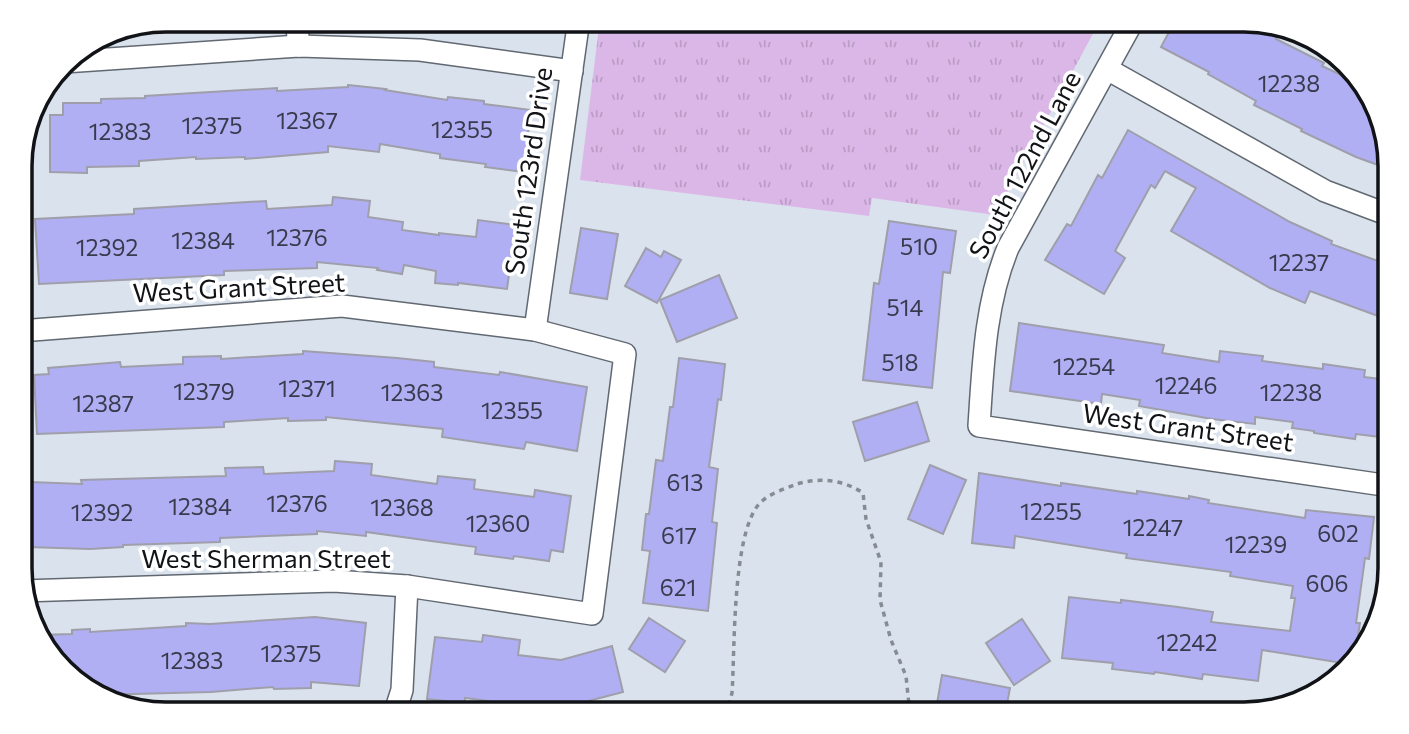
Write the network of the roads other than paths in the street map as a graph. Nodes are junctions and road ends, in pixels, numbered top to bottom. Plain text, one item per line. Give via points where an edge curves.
1 (297, 32) edge
2 (577, 32) edge
3 (1127, 32) edge
4 (299, 46) junction
5 (82, 61) edge
6 (1107, 69) junction
7 (572, 71) junction
8 (1378, 211) edge
9 (32, 330) edge
10 (535, 330) junction
11 (979, 426) joint
12 (1378, 484) edge
13 (407, 586) junction
14 (34, 591) edge
15 (592, 614) joint
16 (398, 702) edge

1 - 4 street
2 - 7 street, South 123rd Drive
3 - 6 street, South 122nd Lane
4 - 5 street
4 - 7 street via 420,50
6 - 8 street via 1325,191
6 - 11 street, South 122nd Lane via 996,276
7 - 10 street, South 123rd Drive
9 - 10 street, West Grant Street via 342,306
10 - 15 street, West Grant Street via 625,355
11 - 12 street, West Grant Street
13 - 14 street, West Sherman Street via 334,581
13 - 15 street, West Sherman Street
13 - 16 street

